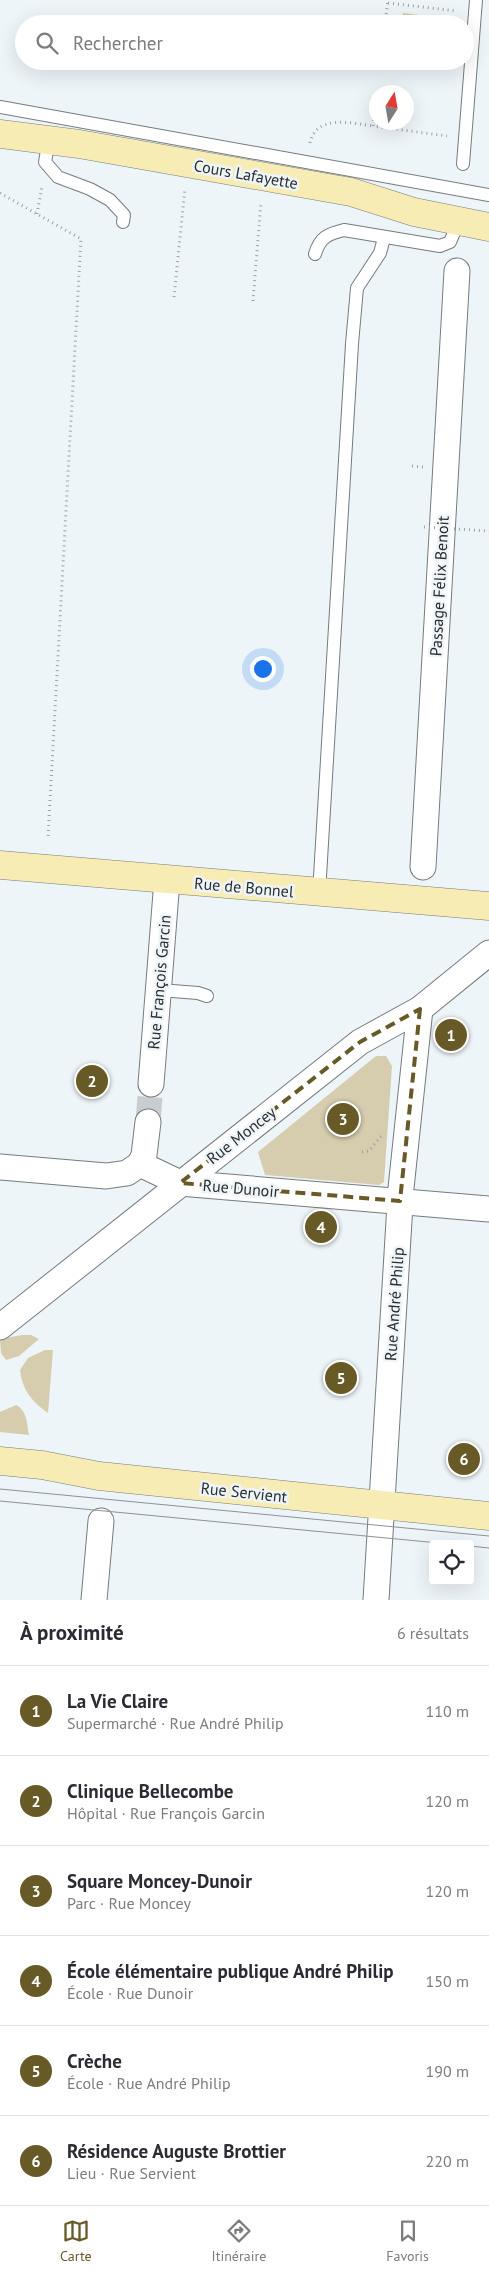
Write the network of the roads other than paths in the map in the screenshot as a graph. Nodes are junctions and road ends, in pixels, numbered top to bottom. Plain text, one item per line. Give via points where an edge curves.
1 (476, 0) edge
2 (474, 15) edge
3 (470, 70) edge
4 (0, 107) edge
5 (0, 134) edge
6 (49, 139) junction
7 (463, 164) dead end
8 (489, 196) edge
9 (459, 221) junction
10 (123, 222) dead end
11 (489, 227) edge
12 (384, 238) junction
13 (315, 254) dead end
14 (457, 271) dead end
15 (0, 865) edge
16 (167, 880) junction
17 (422, 882) junction
18 (319, 893) junction
19 (489, 906) edge
20 (489, 953) edge
21 (159, 990) junction
22 (207, 996) dead end
23 (420, 1008) junction
24 (151, 1084) tunnel mouth
25 (148, 1122) tunnel mouth
26 (140, 1164) junction
27 (0, 1167) edge
28 (180, 1183) junction
29 (400, 1201) junction
30 (489, 1209) edge
31 (0, 1327) edge
32 (0, 1461) edge
33 (382, 1505) junction
34 (489, 1516) edge
35 (101, 1522) dead end
36 (94, 1600) edge
37 (376, 1600) edge

1 - 2 lane
3 - 7 lane
4 - 8 lane
5 - 6 main road, Cours Lafayette
6 - 9 main road, Cours Lafayette via 351,192 414,212
6 - 10 lane via 45,162 58,177 110,200 124,215
9 - 11 main road, Cours Lafayette
9 - 12 lane via 450,242 440,246
12 - 13 lane via 357,231 330,233 318,243
12 - 18 lane via 380,253 357,288
14 - 17 street, Passage Félix Benoit
15 - 16 main road, Rue de Bonnel
16 - 18 main road, Rue de Bonnel
16 - 21 street, Rue François Garcin
17 - 18 main road, Rue de Bonnel
17 - 19 main road, Rue de Bonnel
20 - 23 street, Rue Moncey
21 - 22 lane
21 - 24 street, Rue François Garcin
23 - 28 street, Rue Moncey via 360,1042
23 - 29 street, Rue André Philip
25 - 26 street
26 - 27 street via 127,1174 106,1176
26 - 28 street, Rue Dunoir
28 - 29 street, Rue Dunoir
28 - 31 street, Rue Moncey
29 - 30 street, Rue Dunoir
29 - 33 street, Rue André Philip
32 - 33 main road, Rue Servient via 99,1476
33 - 34 main road, Rue Servient
33 - 37 street, Rue André Philip
35 - 36 street

